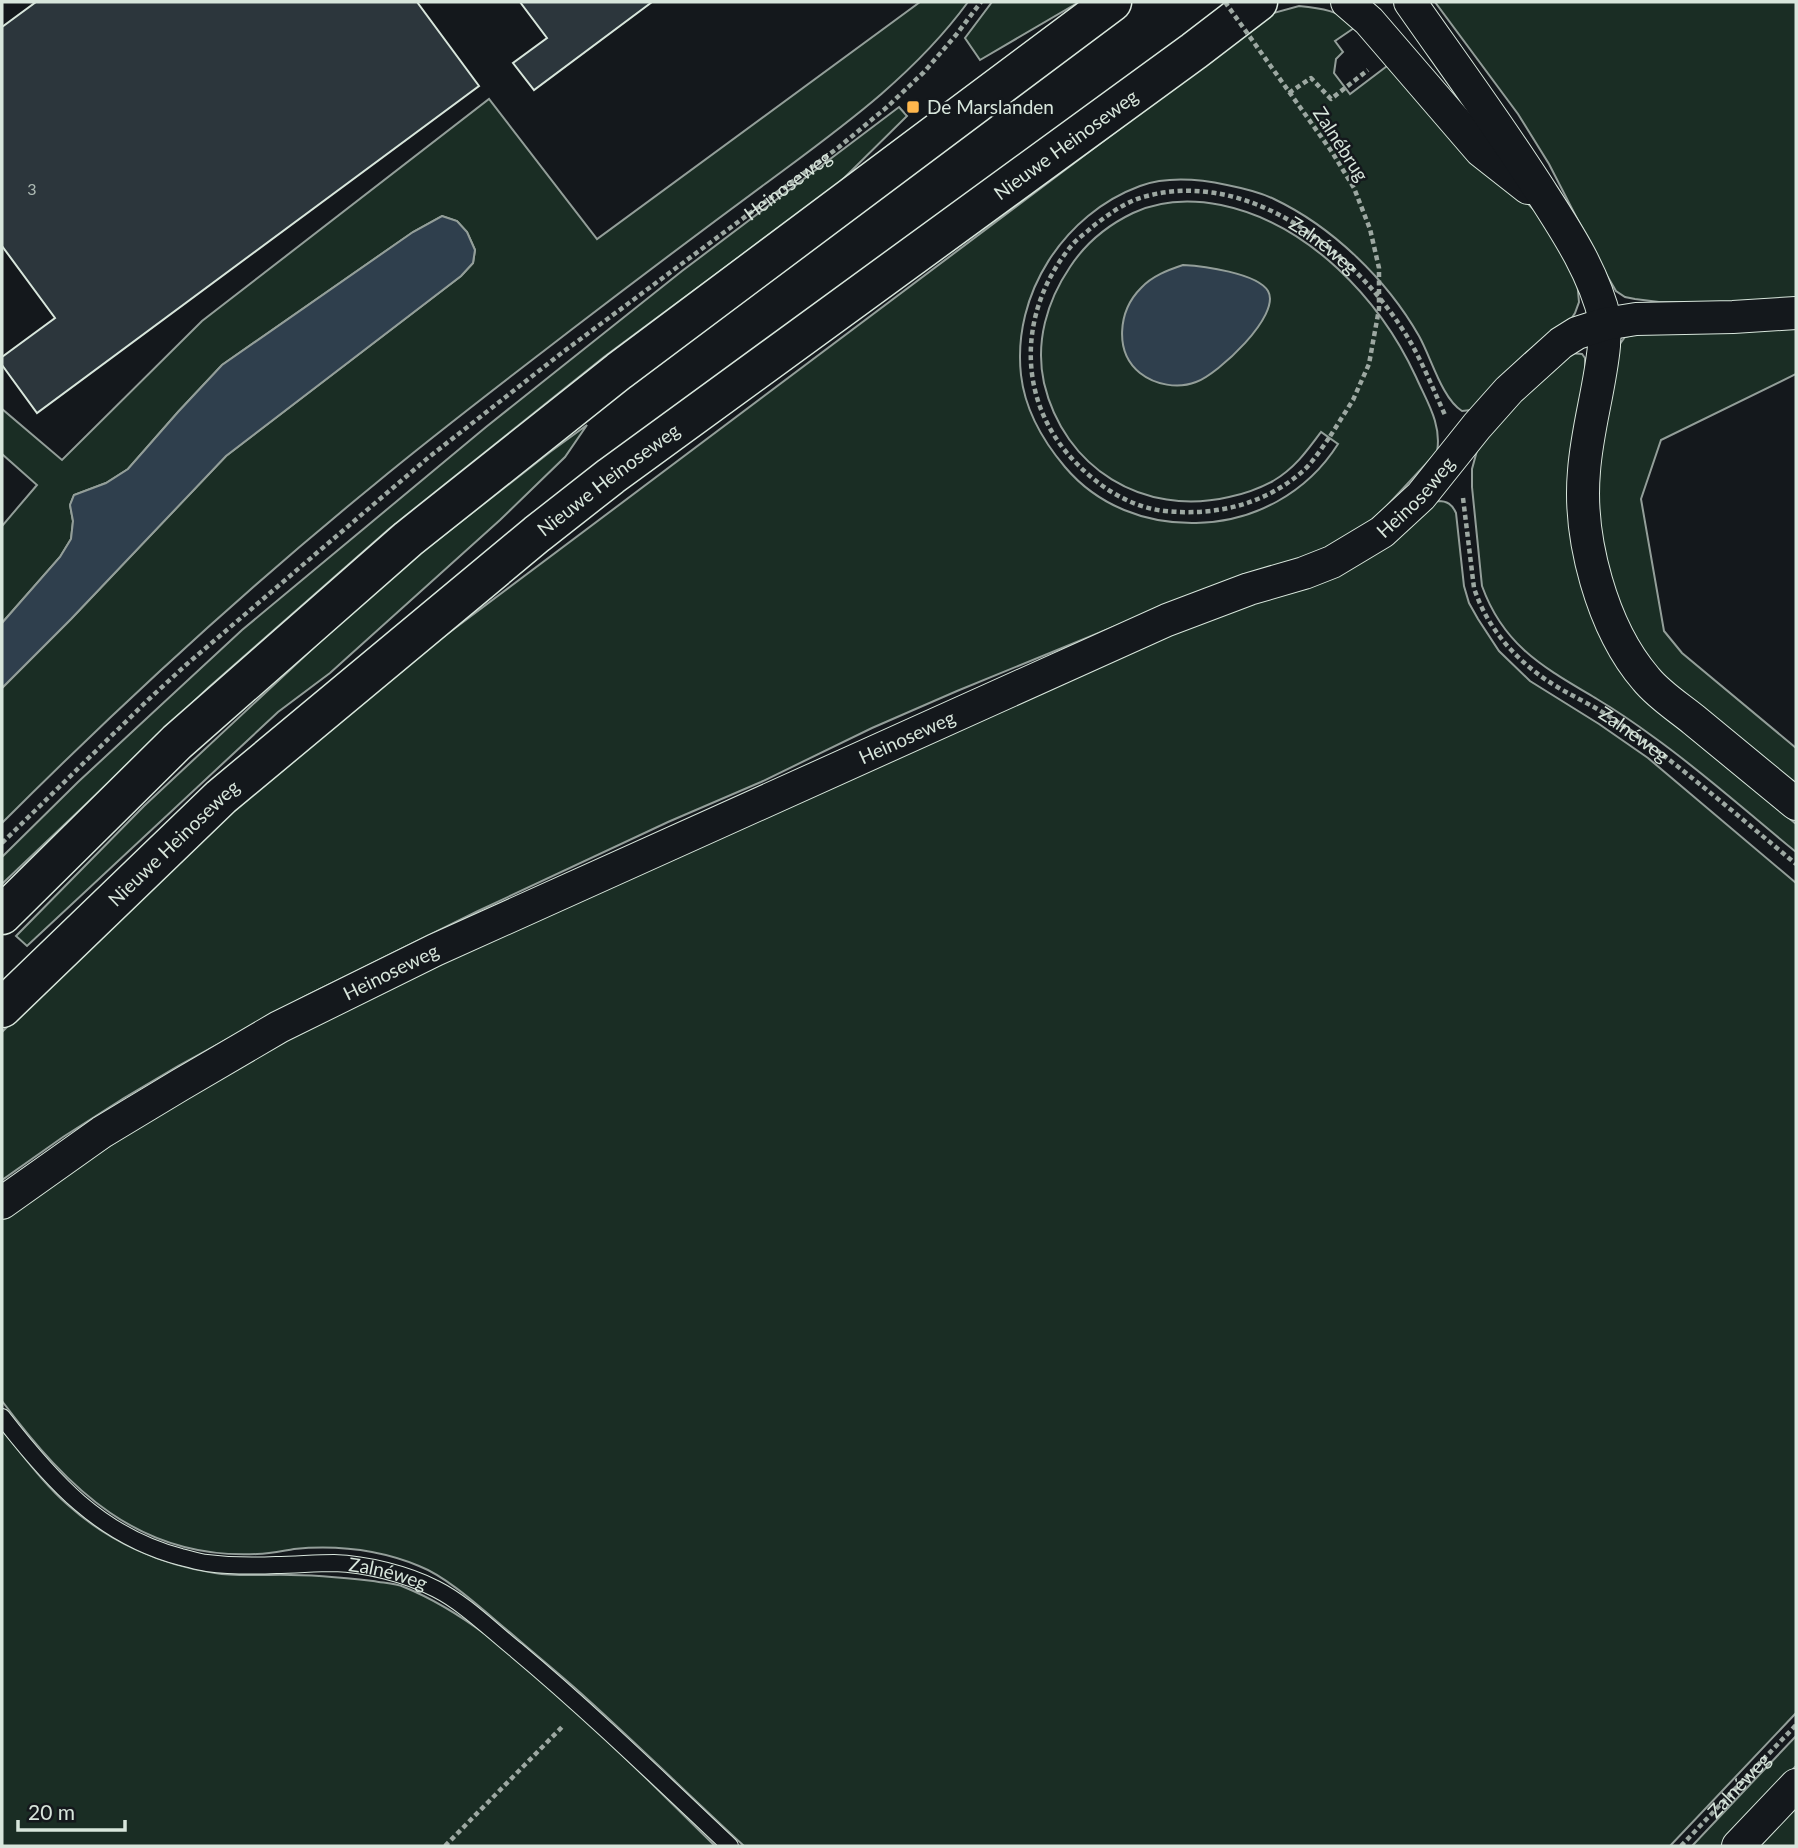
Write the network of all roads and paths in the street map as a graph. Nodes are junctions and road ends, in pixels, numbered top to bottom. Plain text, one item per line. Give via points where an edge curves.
1 (981, 2) edge
2 (1112, 2) edge
3 (1225, 2) edge
4 (1258, 2) edge
5 (1347, 2) edge
6 (1410, 2) edge
7 (1373, 66) dead end
8 (1289, 93) junction
9 (1549, 204) junction
10 (1796, 313) edge
11 (1605, 324) junction
12 (1329, 438) joint
13 (1456, 452) junction
14 (1796, 804) edge
15 (2, 843) edge
16 (1796, 864) edge
17 (2, 915) edge
18 (2, 1008) edge
19 (2, 1203) edge
20 (2, 1417) edge
21 (581, 1707) junction
22 (1796, 1725) edge
23 (1796, 1785) edge
24 (445, 1846) edge
25 (730, 1846) edge
26 (1681, 1846) edge
27 (1738, 1846) edge

1 - 15 path, Heinoseweg via 924,72 887,107 429,457 187,664
2 - 17 highway via 619,371 408,538 177,742
3 - 8 path, Zalnébrug, bridge
4 - 18 highway, Nieuwe Heinoseweg via 537,534 221,797
5 - 9 street via 1369,21 1481,151
6 - 9 street
7 - 8 path via 1331,99 1311,78
8 - 12 path, Zalnébrug, bridge via 1354,188 1370,229 1378,268 1379,309 1369,364 1353,401
9 - 11 street via 1594,285
10 - 11 street, Heinoseweg via 1636,318
11 - 13 street, Heinoseweg via 1561,343 1509,390
11 - 14 street via 1583,504 1605,610 1645,679
12 - 13 path, Zalnéweg via 1305,469 1278,490 1213,512 1162,511 1135,503 1083,472 1057,441 1039,406 1031,374 1031,334 1039,303 1073,243 1112,211 1145,196 1192,190 1268,207 1322,241 1394,318 1445,414
13 - 16 path, Zalnéweg via 1474,588 1490,625 1536,673 1649,745
13 - 19 street, Heinoseweg via 1402,515 1332,562 1167,621 435,950 279,1027 102,1132
20 - 21 lane, Zalnéweg via 64,1489 124,1536 204,1563 335,1563 411,1578 454,1600
21 - 24 path
21 - 25 lane, Zalnéweg
22 - 26 path, Zalnéweg
23 - 27 street

